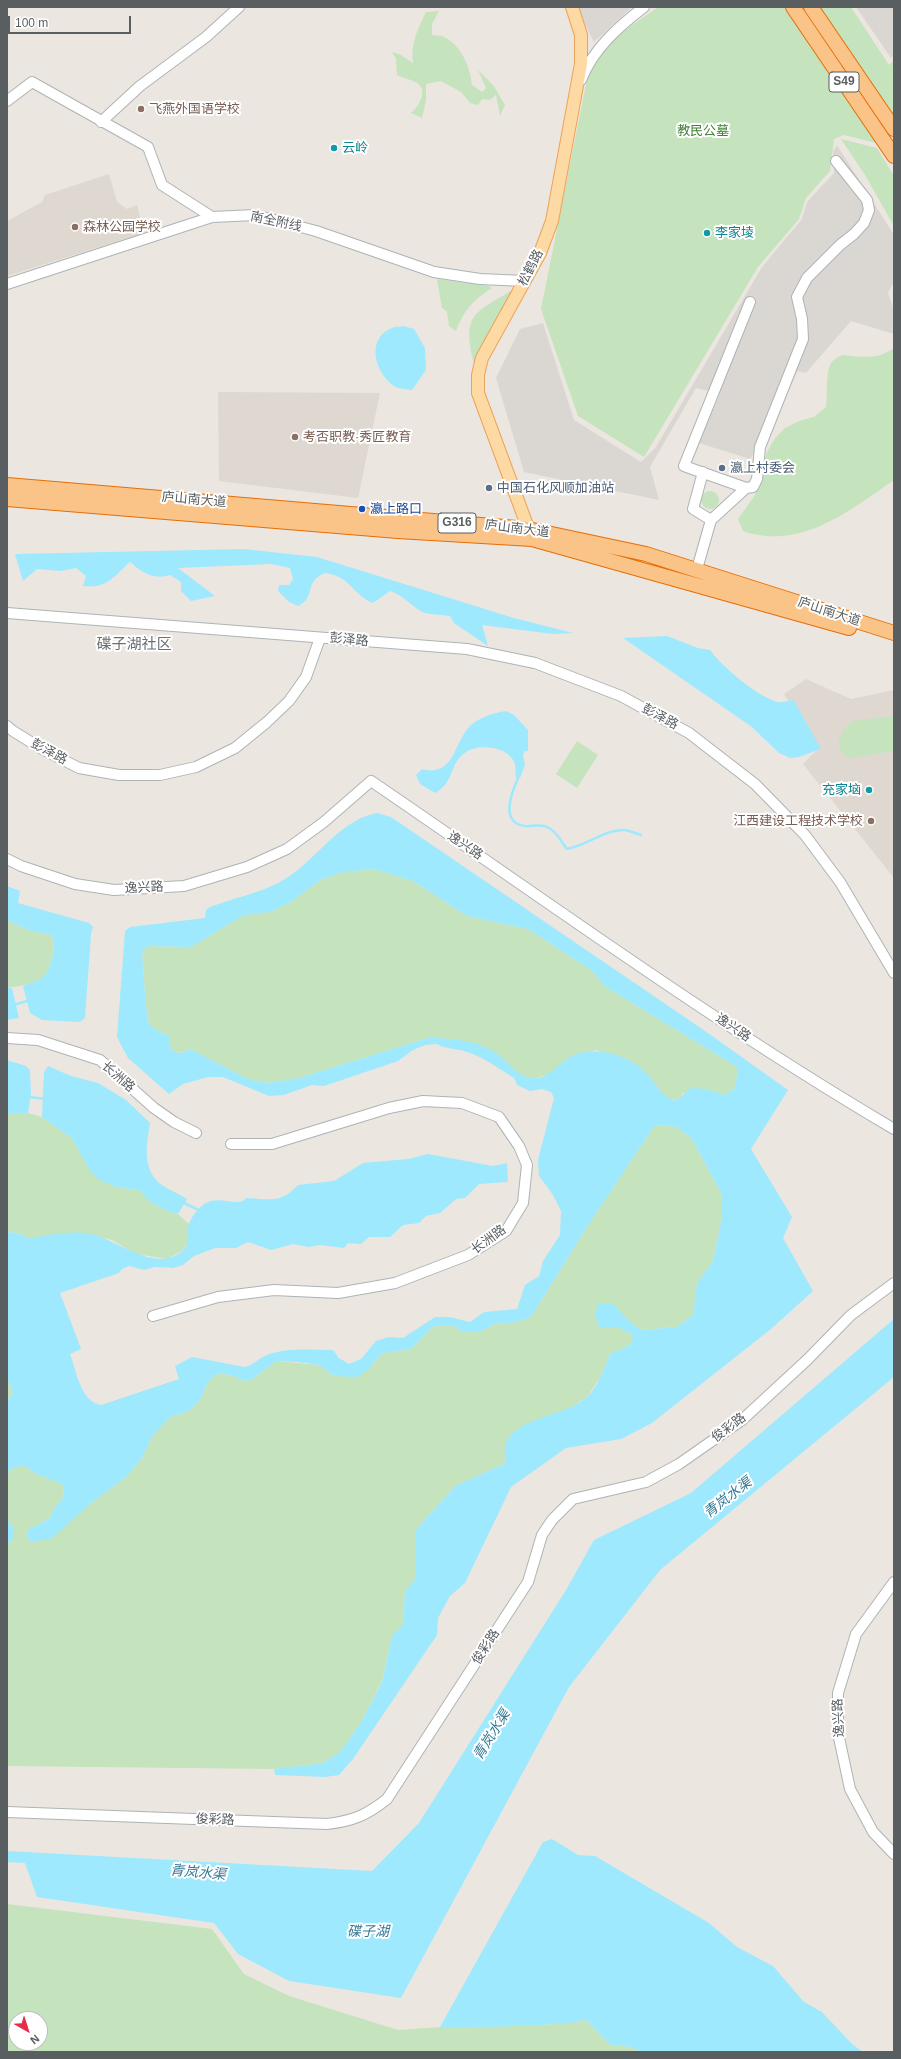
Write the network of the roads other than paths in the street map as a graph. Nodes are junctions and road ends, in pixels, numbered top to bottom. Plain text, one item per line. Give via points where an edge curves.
1 (239, 7) edge
2 (572, 7) edge
3 (644, 7) edge
4 (793, 7) edge
5 (811, 7) edge
6 (574, 99) junction
7 (7, 100) edge
8 (101, 122) junction
9 (894, 129) edge
10 (894, 156) edge
11 (836, 161) dead end
12 (212, 217) junction
13 (525, 281) junction
14 (7, 284) edge
15 (750, 302) dead end
16 (703, 472) junction
17 (7, 485) edge
18 (746, 488) junction
19 (7, 499) edge
20 (711, 520) junction
21 (530, 534) junction
22 (696, 569) junction
23 (7, 613) edge
24 (894, 633) edge
25 (320, 638) junction
26 (894, 643) edge
27 (7, 726) edge
28 (7, 859) edge
29 (894, 973) edge
30 (7, 1038) edge
31 (894, 1129) edge
32 (196, 1133) dead end
33 (232, 1144) dead end
34 (894, 1283) edge
35 (153, 1316) dead end
36 (894, 1582) edge
37 (7, 1812) edge
38 (894, 1854) edge

1 - 8 street via 206,37 140,86
2 - 6 main road via 581,35 581,64
3 - 6 street, 松鹤路 via 622,24 595,52
4 - 10 highway, S49
5 - 9 highway, S49
6 - 13 main road, 松鹤路 via 552,221 540,253
7 - 8 street via 32,82
8 - 12 street via 148,147 162,185
11 - 18 street via 867,200 869,210 864,223 807,278 797,297 803,339 760,447 757,479 753,486
12 - 13 street, 南全附线 via 255,215 316,231 434,272 480,279
12 - 14 street, 南全附线
13 - 21 main road, 松鹤路 via 482,358 478,375 478,393
15 - 16 street via 684,466
16 - 18 street
16 - 20 street via 693,509
17 - 21 highway, 庐山南大道 / G316
18 - 20 street
19 - 21 highway, 庐山南大道 / G316 via 398,531
20 - 22 street
21 - 22 highway, 庐山南大道 / G316 via 646,554
21 - 26 highway, 庐山南大道 / G316
22 - 24 highway, 庐山南大道 / G316
23 - 25 street, 彭泽路
25 - 27 street, 彭泽路 via 306,677 288,701 235,748 196,767 160,775 119,776 79,768 42,749
25 - 29 street, 彭泽路 via 467,649 535,663 620,696 689,733 755,784 805,835 840,882
28 - 31 street, 逸兴路 via 76,884 114,890 184,886 247,867 287,849 324,822 371,781 710,1012 826,1089
30 - 32 street, 长洲路 via 38,1040 100,1060 154,1108
33 - 35 street, 长洲路 via 272,1144 389,1108 423,1102 462,1103 499,1117 519,1146 527,1165 523,1202 506,1231 468,1255 395,1283 338,1293 274,1290 218,1297
34 - 37 street, 俊彩路 via 851,1315 742,1420 679,1464 646,1482 574,1499 552,1520 542,1535 528,1582 387,1799 373,1810 349,1822 327,1824
36 - 38 street, 逸兴路 via 856,1634 838,1693 838,1734 850,1789 873,1832

